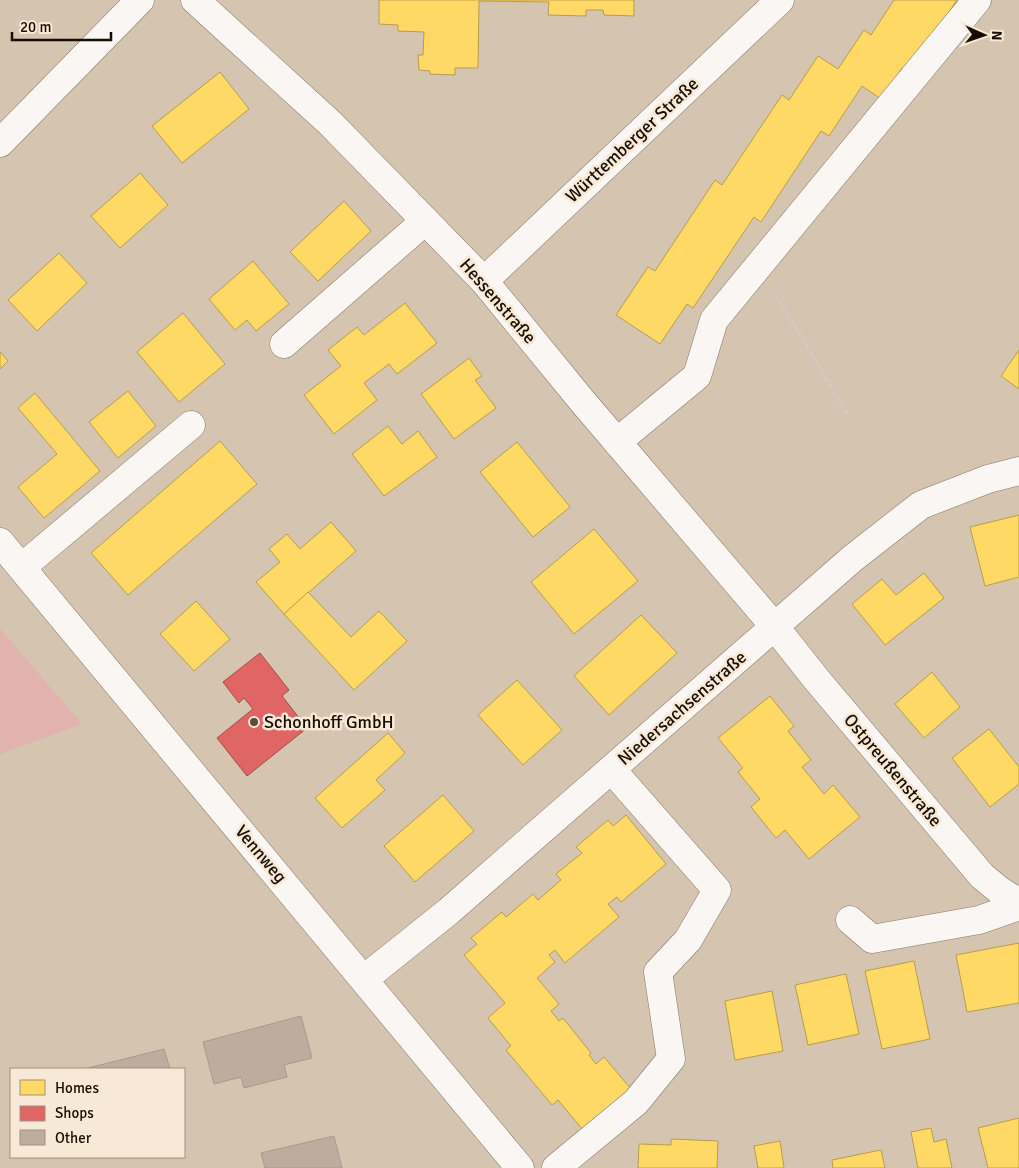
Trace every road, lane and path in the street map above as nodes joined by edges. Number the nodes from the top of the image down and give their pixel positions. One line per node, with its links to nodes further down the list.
1 (140, 0): 5 (street)
2 (195, 0): 6 (street, Hessenstraße)
3 (780, 0): 8 (street, Württemberger Straße)
4 (977, 0): 7 (street)
5 (0, 143)
6 (425, 220): 8 (street, Hessenstraße); 9 (street)
7 (758, 267): 10 (path); 12 (street)
8 (484, 281): 12 (street, Hessenstraße)
9 (284, 344)
10 (848, 415)
11 (191, 425): 15 (street)
12 (617, 442): 16 (street, Hessenstraße)
13 (1019, 471): 16 (street, Niedersachsenstraße)
14 (0, 542): 15 (street, Vennweg)
15 (22, 566): 20 (street, Vennweg)
16 (775, 627): 17 (street, Niedersachsenstraße); 18 (street, Ostpreußenstraße)
17 (612, 770): 20 (street, Niedersachsenstraße); 22 (street)
18 (1019, 904): 19 (street)
19 (850, 920)
20 (364, 979): 21 (street, Vennweg)
21 (520, 1168)
22 (556, 1168)

